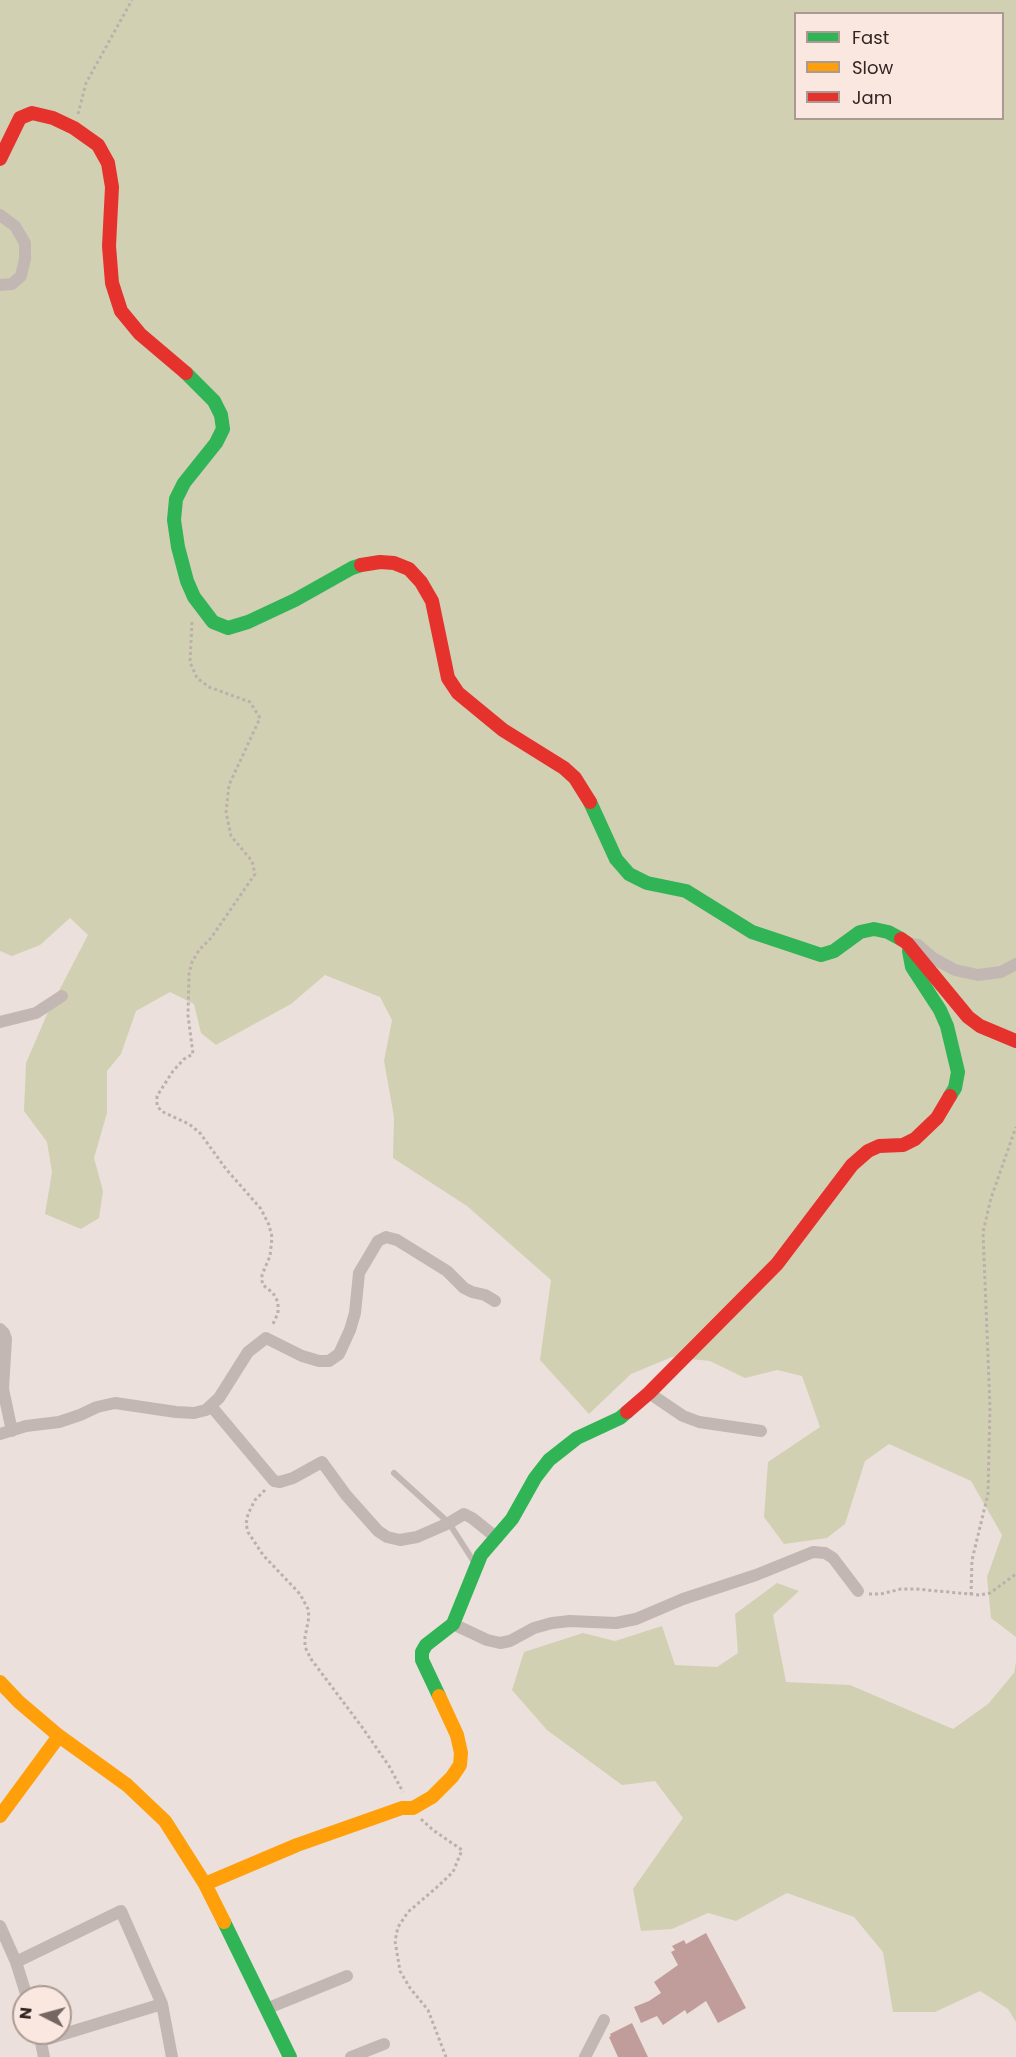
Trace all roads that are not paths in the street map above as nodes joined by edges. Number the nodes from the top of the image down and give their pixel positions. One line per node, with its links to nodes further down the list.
1 (0, 159): 4 (street)
2 (0, 215): 3 (street)
3 (0, 285)
4 (908, 945): 5 (street); 8 (street); 11 (street)
5 (1016, 964)
6 (62, 996): 7 (street)
7 (0, 1022)
8 (1016, 1041)
9 (495, 1301): 12 (street)
10 (0, 1329): 14 (street)
11 (649, 1393): 13 (street); 17 (street)
12 (211, 1406): 14 (street); 16 (street)
13 (761, 1431)
14 (6, 1432)
15 (394, 1473): 16 (lane)
16 (449, 1523): 17 (street); 18 (lane)
17 (497, 1538): 18 (street)
18 (476, 1565): 20 (street)
19 (858, 1591): 20 (street)
20 (453, 1624): 24 (street)
21 (0, 1682): 22 (street)
22 (59, 1736): 23 (street); 24 (street)
23 (0, 1816)
24 (206, 1884): 30 (street)
25 (0, 1926): 26 (street)
26 (16, 1962): 28 (street); 29 (street)
27 (347, 1976): 30 (street)
28 (23, 1985)
29 (162, 2004): 32 (street); 34 (street)
30 (266, 2009): 35 (street)
31 (604, 2020): 37 (street)
32 (72, 2028)
33 (384, 2044): 36 (street)
34 (172, 2057)
35 (290, 2057)
36 (351, 2057)
37 (585, 2057)

